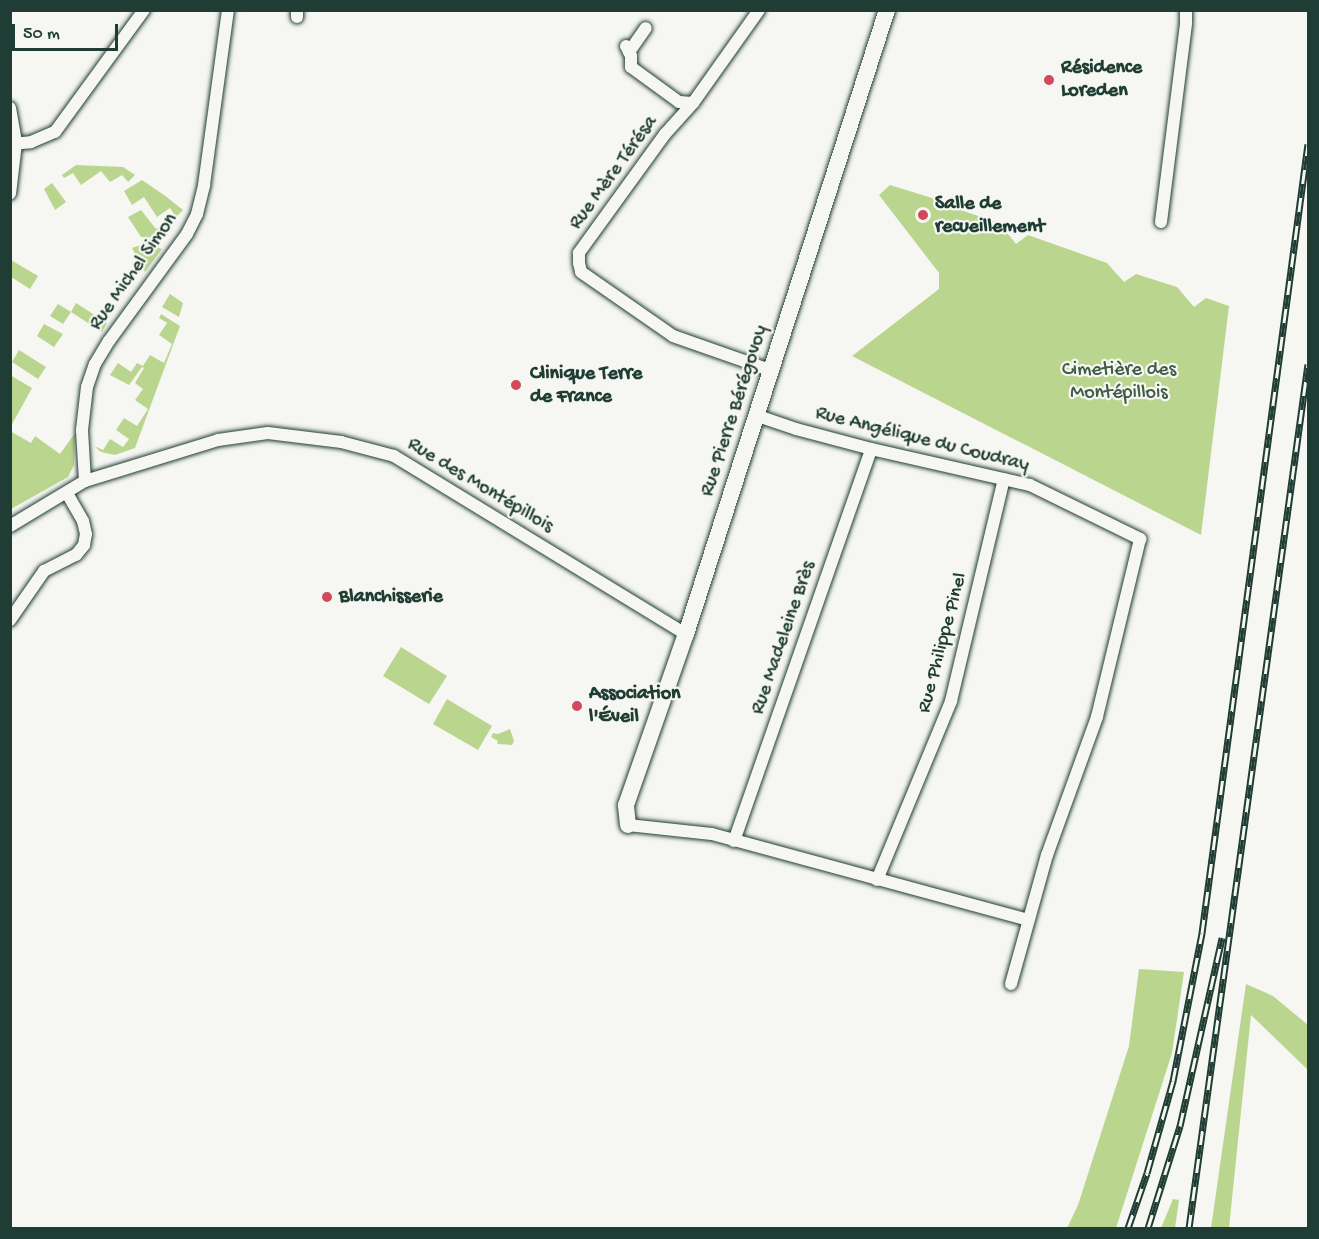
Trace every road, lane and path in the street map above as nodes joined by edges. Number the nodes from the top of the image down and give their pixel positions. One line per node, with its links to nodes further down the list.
1 (144, 10): 9 (street)
2 (228, 10): 16 (street, Rue Michel Simon)
3 (759, 10): 7 (street, Rue Mère Térésa)
4 (887, 10): 12 (street, Rue Pierre Bérégovoy)
5 (1185, 11): 11 (street)
6 (646, 28): 7 (street, Rue Mère Térésa)
7 (693, 103): 12 (street, Rue Mère Térésa)
8 (10, 108): 9 (street)
9 (13, 144): 10 (street)
10 (10, 194)
11 (1161, 222)
12 (770, 370): 13 (street, Rue Pierre Bérégovoy)
13 (755, 415): 14 (street, Rue Angélique du Coudray); 20 (street, Rue Pierre Bérégovoy)
14 (871, 449): 15 (street, Rue Angélique du Coudray); 22 (street, Rue Madeleine Brès)
15 (1004, 478): 23 (street, Rue Philippe Pinel); 24 (street, Rue Angélique du Coudray)
16 (85, 482): 17 (street, Rue des Montépillois); 20 (street, Rue des Montépillois)
17 (67, 493): 18 (street, Rue des Montépillois); 19 (street)
18 (10, 526)
19 (10, 620)
20 (686, 634): 21 (street, Rue Pierre Bérégovoy)
21 (628, 825): 22 (street)
22 (734, 841): 23 (street)
23 (877, 880): 24 (street)
24 (1028, 920): 25 (street, Rue Angélique du Coudray)
25 (1011, 984)

